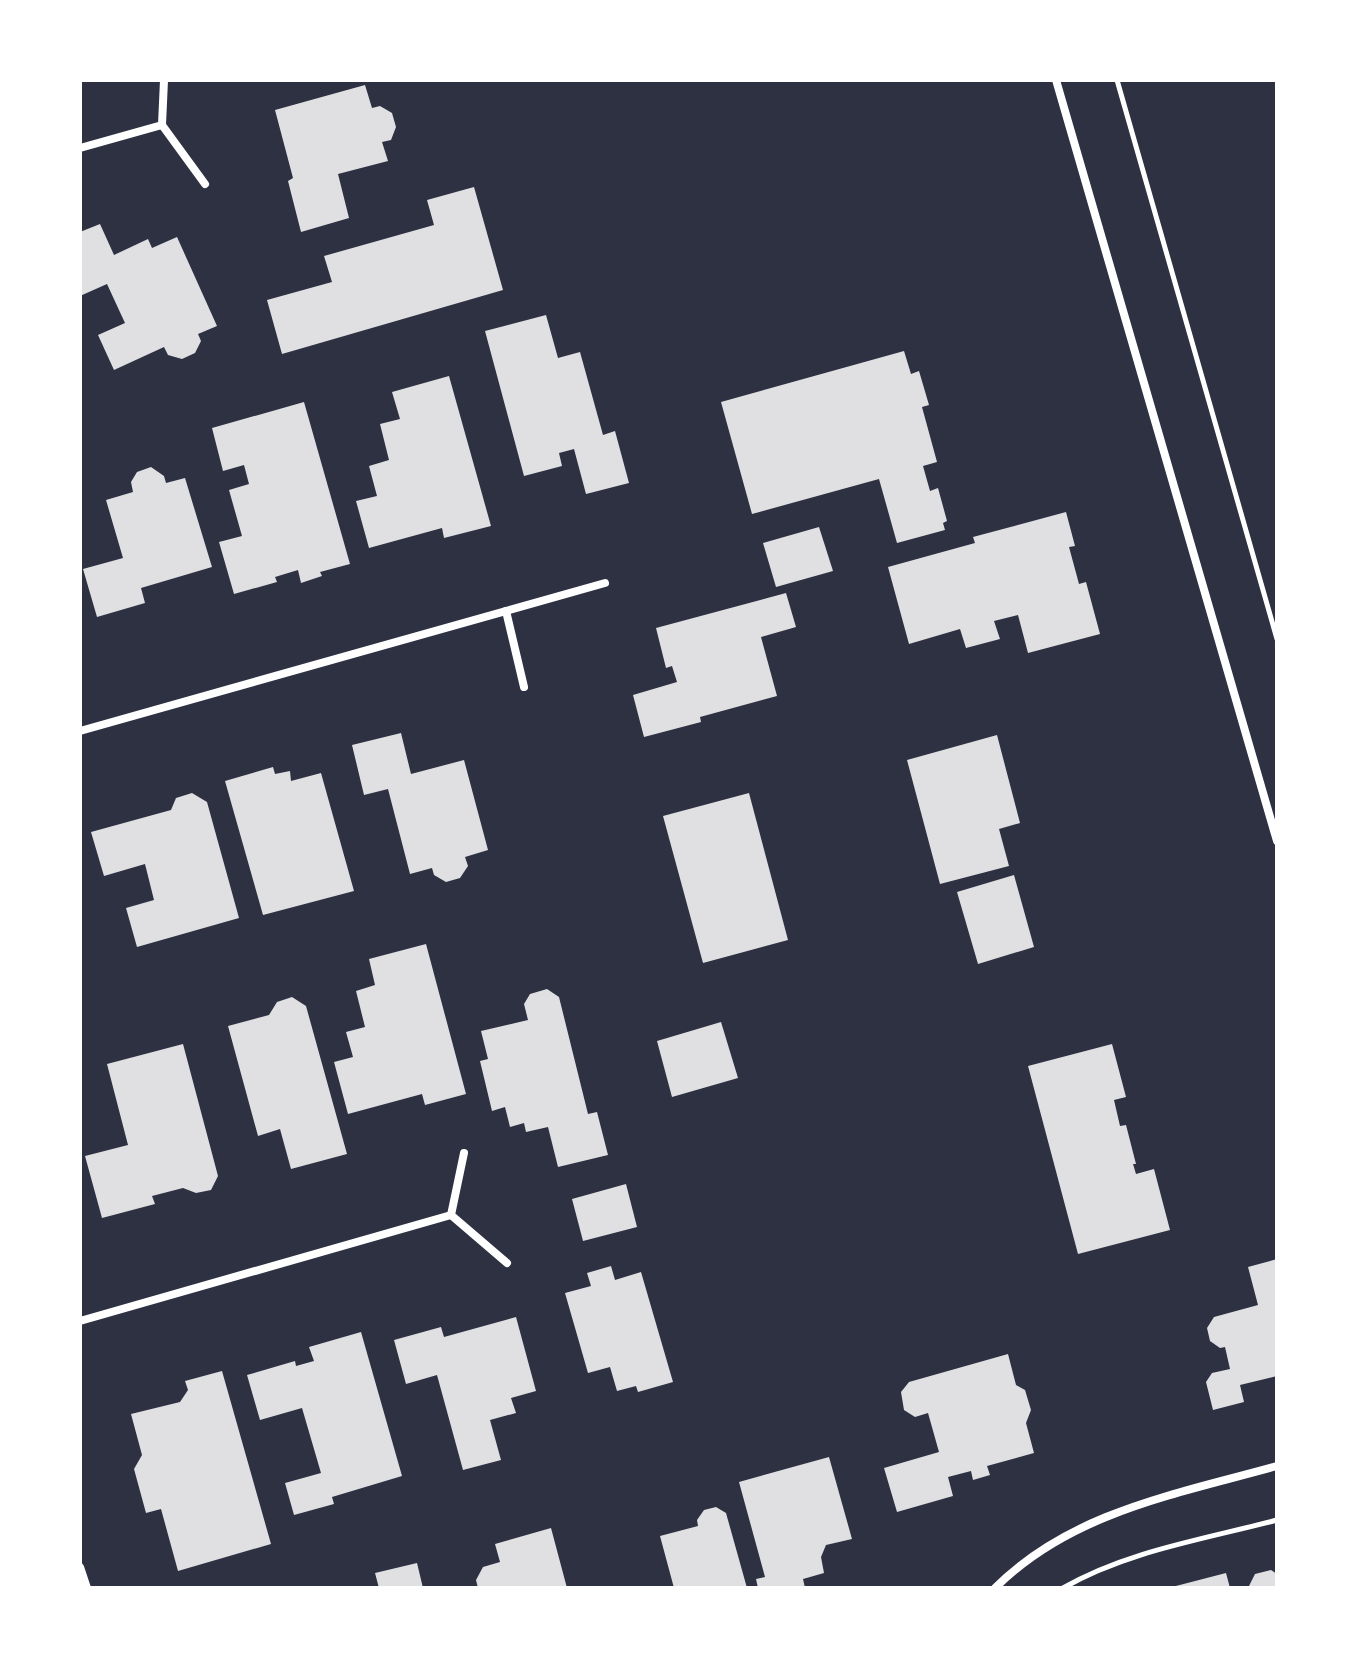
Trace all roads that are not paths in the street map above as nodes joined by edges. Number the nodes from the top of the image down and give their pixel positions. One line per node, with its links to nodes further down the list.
1 (164, 80): 3 (street)
2 (1056, 80): 10 (street)
3 (162, 125): 4 (street); 5 (street)
4 (80, 148)
5 (205, 184)
6 (605, 583): 7 (street)
7 (506, 611): 8 (street); 9 (street)
8 (524, 687)
9 (80, 731)
10 (1277, 841)
11 (464, 1153): 12 (street)
12 (451, 1215): 13 (street); 14 (street)
13 (507, 1263)
14 (80, 1321)
15 (1277, 1466): 18 (street)
16 (80, 1567): 17 (street)
17 (87, 1588)
18 (995, 1588)

